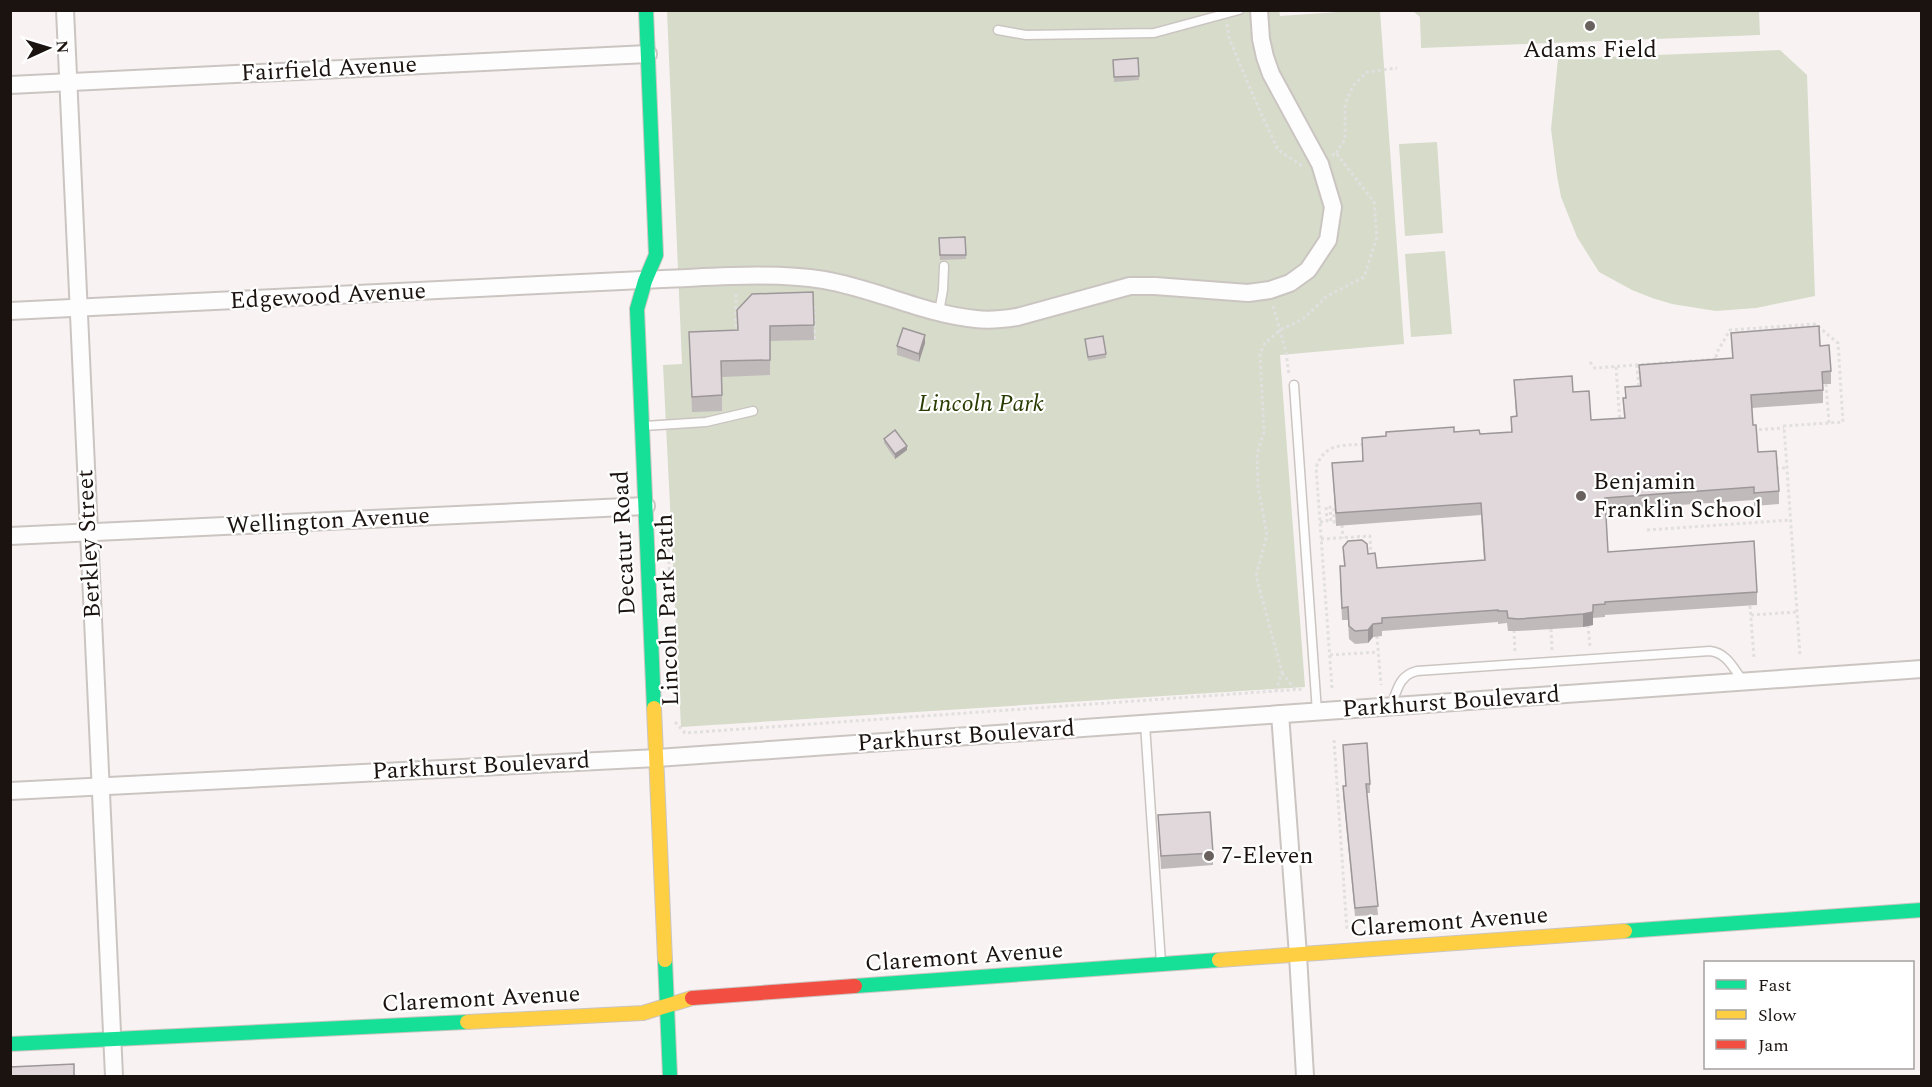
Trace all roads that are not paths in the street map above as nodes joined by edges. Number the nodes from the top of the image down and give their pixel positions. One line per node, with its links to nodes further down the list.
1 (65, 10): 7 (street, Berkley Street)
2 (646, 10): 6 (street, Decatur Road)
3 (1239, 10): 5 (lane)
4 (1259, 10): 13 (street, Edgewood Avenue)
5 (998, 30)
6 (648, 54): 7 (street, Fairfield Avenue); 10 (street, Decatur Road)
7 (68, 82): 8 (street, Fairfield Avenue); 11 (street, Berkley Street)
8 (10, 85)
9 (944, 266): 13 (lane)
10 (645, 281): 11 (street, Edgewood Avenue); 13 (street, Edgewood Avenue); 16 (street, Decatur Road)
11 (78, 308): 12 (street, Edgewood Avenue); 18 (street, Berkley Street)
12 (10, 310)
13 (939, 312)
14 (1294, 385): 23 (lane)
15 (753, 411): 16 (lane)
16 (641, 426): 17 (street, Decatur Road)
17 (646, 506): 18 (street, Wellington Avenue); 26 (street, Decatur Road)
18 (89, 532): 19 (street, Wellington Avenue); 27 (street, Berkley Street)
19 (10, 536)
20 (1922, 669): 21 (street, Parkhurst Boulevard)
21 (1743, 681): 22 (street, Parkhurst Boulevard); 22 (lane)
22 (1391, 706): 23 (street, Parkhurst Boulevard)
23 (1317, 712): 24 (street, Parkhurst Boulevard)
24 (1280, 714): 25 (street, Parkhurst Boulevard); 30 (street)
25 (1145, 724): 26 (street, Parkhurst Boulevard); 31 (lane)
26 (657, 758): 27 (street, Parkhurst Boulevard); 32 (street, Decatur Road)
27 (100, 786): 28 (street, Parkhurst Boulevard); 33 (street, Berkley Street)
28 (10, 790)
29 (1922, 910): 30 (street, Claremont Avenue)
30 (1298, 955): 31 (street, Claremont Avenue); 37 (street)
31 (1161, 965): 32 (street, Claremont Avenue)
32 (667, 1006): 33 (street, Claremont Avenue); 36 (street, Decatur Road)
33 (112, 1040): 34 (street, Claremont Avenue); 35 (street, Berkley Street)
34 (10, 1044)
35 (114, 1077)
36 (670, 1077)
37 (1305, 1077)

